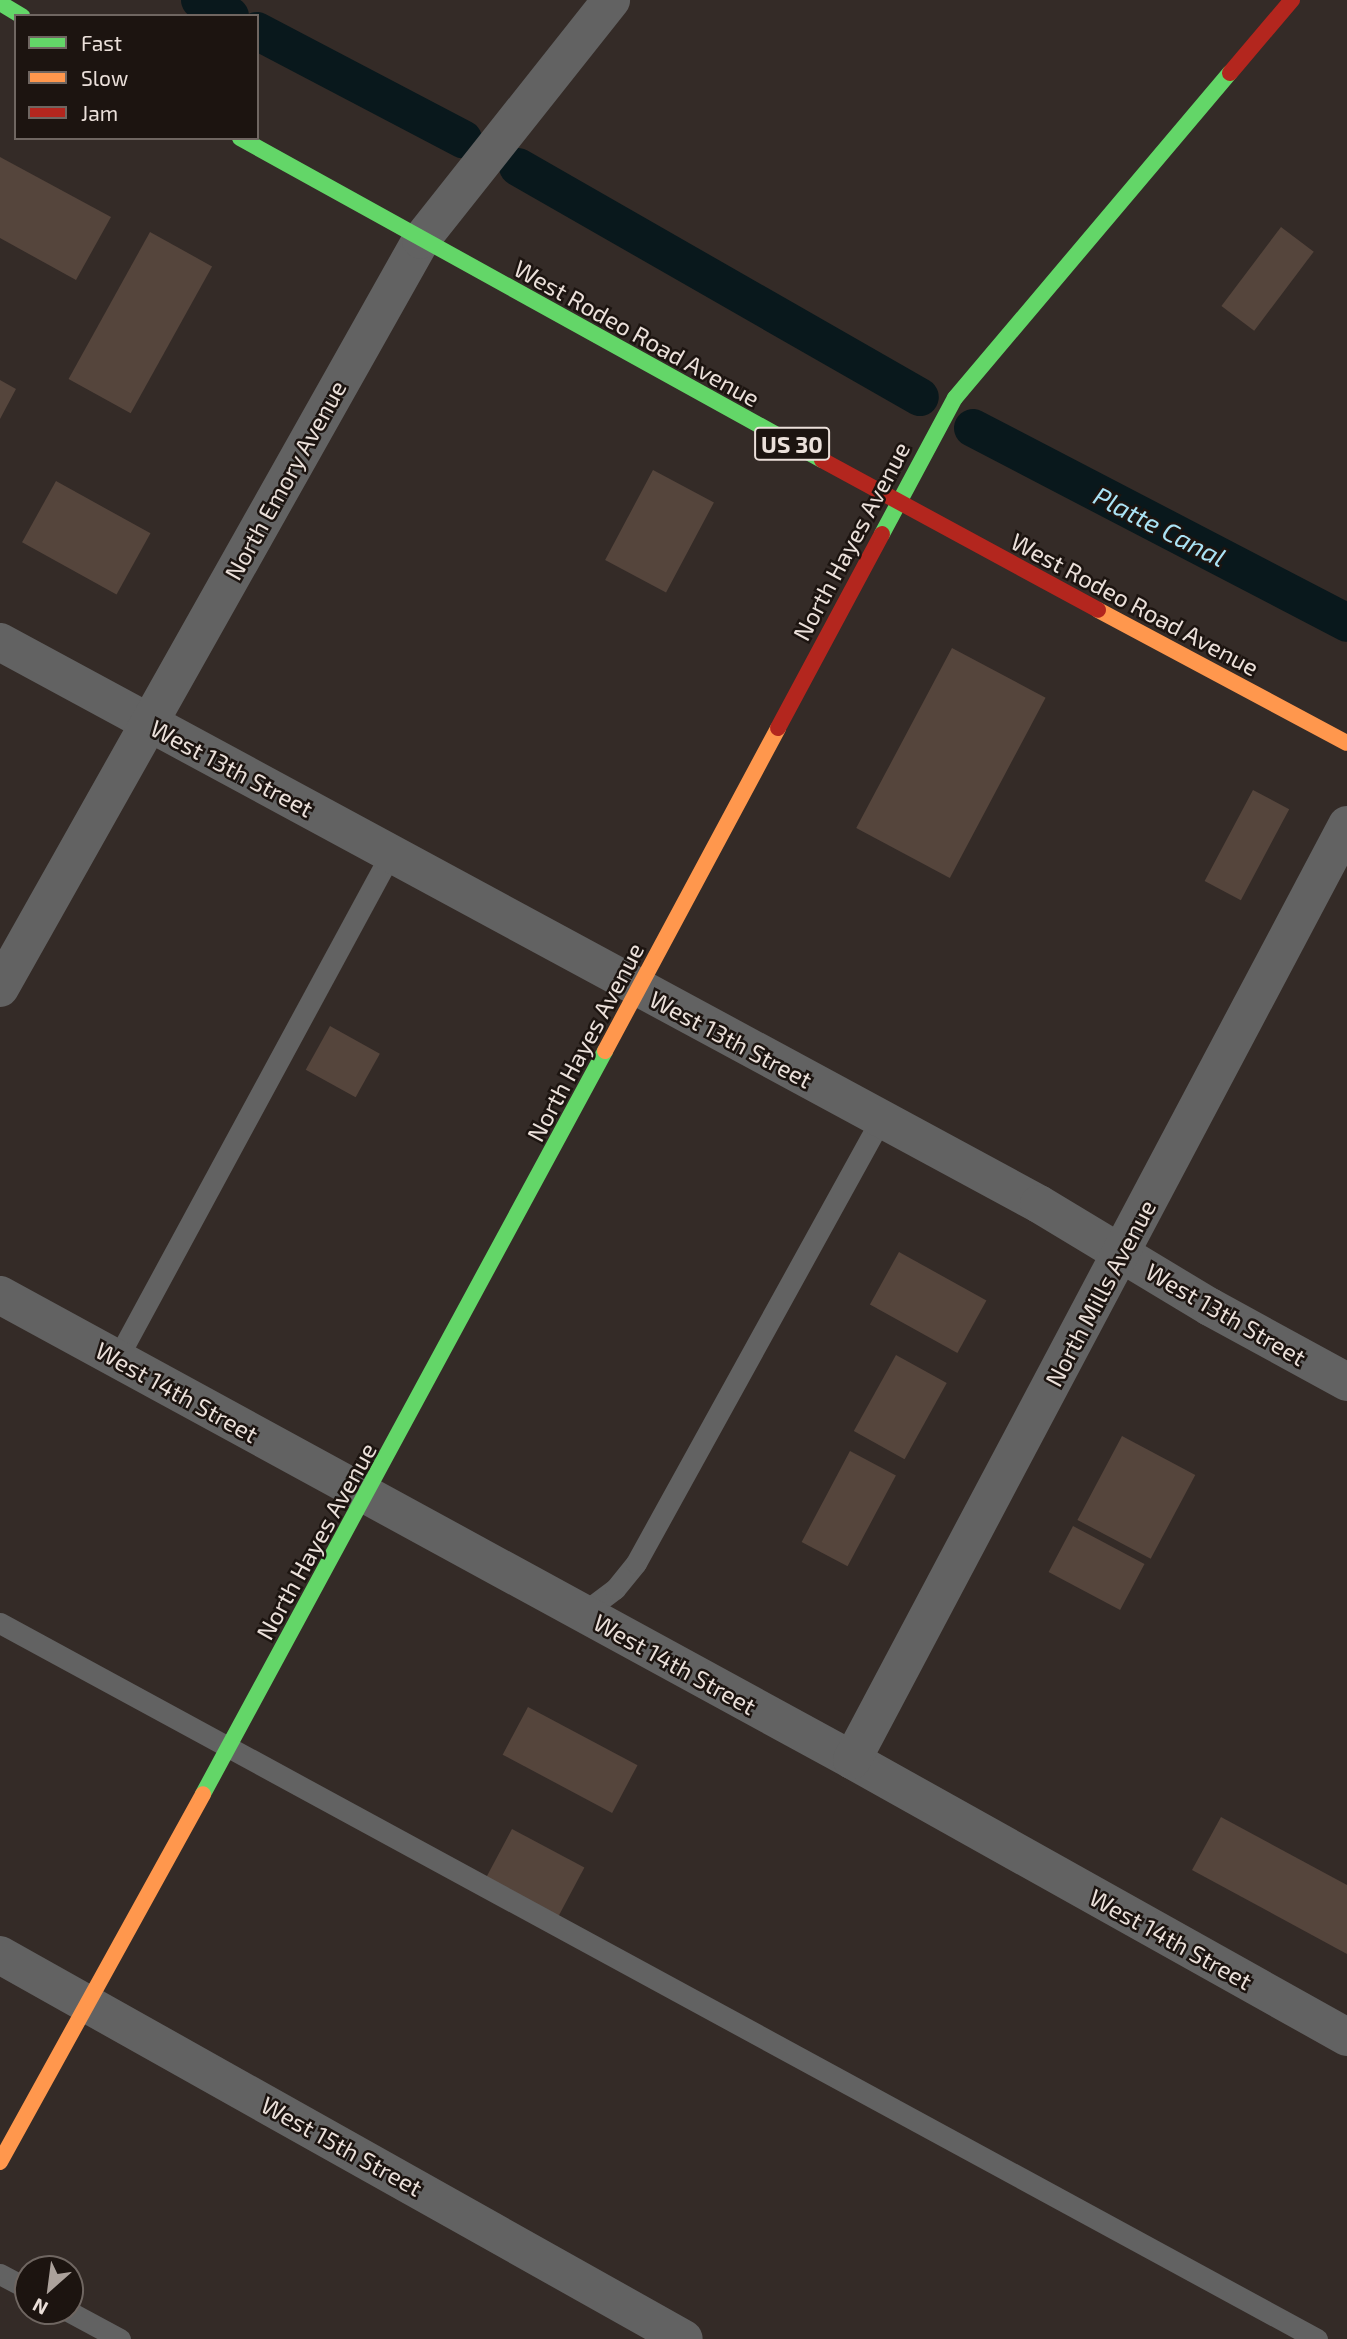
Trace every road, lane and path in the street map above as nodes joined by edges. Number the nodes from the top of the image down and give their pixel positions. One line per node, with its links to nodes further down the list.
1 (611, 0): 6 (street, North Emory Avenue)
2 (1292, 0): 7 (street, North Hayes Avenue)
3 (0, 3): 4 (street)
4 (19, 14)
5 (244, 140): 6 (street, West Rodeo Road Avenue / US 30)
6 (421, 240): 7 (street, West Rodeo Road Avenue / US 30); 9 (street, North Emory Avenue)
7 (897, 502): 10 (street, West Rodeo Road Avenue / US 30); 14 (street, North Hayes Avenue)
8 (0, 642): 9 (street, West 13th Street)
9 (148, 723): 12 (street, West 13th Street); 13 (street, North Emory Avenue)
10 (1347, 743)
11 (1347, 825): 16 (street, North Mills Avenue)
12 (391, 853): 14 (street, West 13th Street); 18 (lane)
13 (0, 988)
14 (639, 990): 15 (street, West 13th Street); 20 (street, North Hayes Avenue)
15 (881, 1119): 16 (street, West 13th Street); 21 (lane)
16 (1121, 1253): 19 (street, West 13th Street); 24 (street, North Mills Avenue)
17 (0, 1295): 18 (street, West 14th Street)
18 (117, 1359): 20 (street, West 14th Street)
19 (1347, 1382)
20 (367, 1496): 21 (street, West 14th Street); 23 (street, North Hayes Avenue)
21 (583, 1613): 24 (street, West 14th Street)
22 (0, 1623): 23 (lane)
23 (228, 1749): 26 (street, North Hayes Avenue); 32 (lane)
24 (852, 1760): 27 (street, West 14th Street)
25 (0, 1955): 26 (street, West 15th Street)
26 (88, 2003): 28 (street, North Hayes Avenue); 31 (street, West 15th Street)
27 (1347, 2037)
28 (0, 2162)
29 (84, 2320): 30 (lane)
30 (120, 2339)
31 (684, 2339)
32 (1317, 2339)

